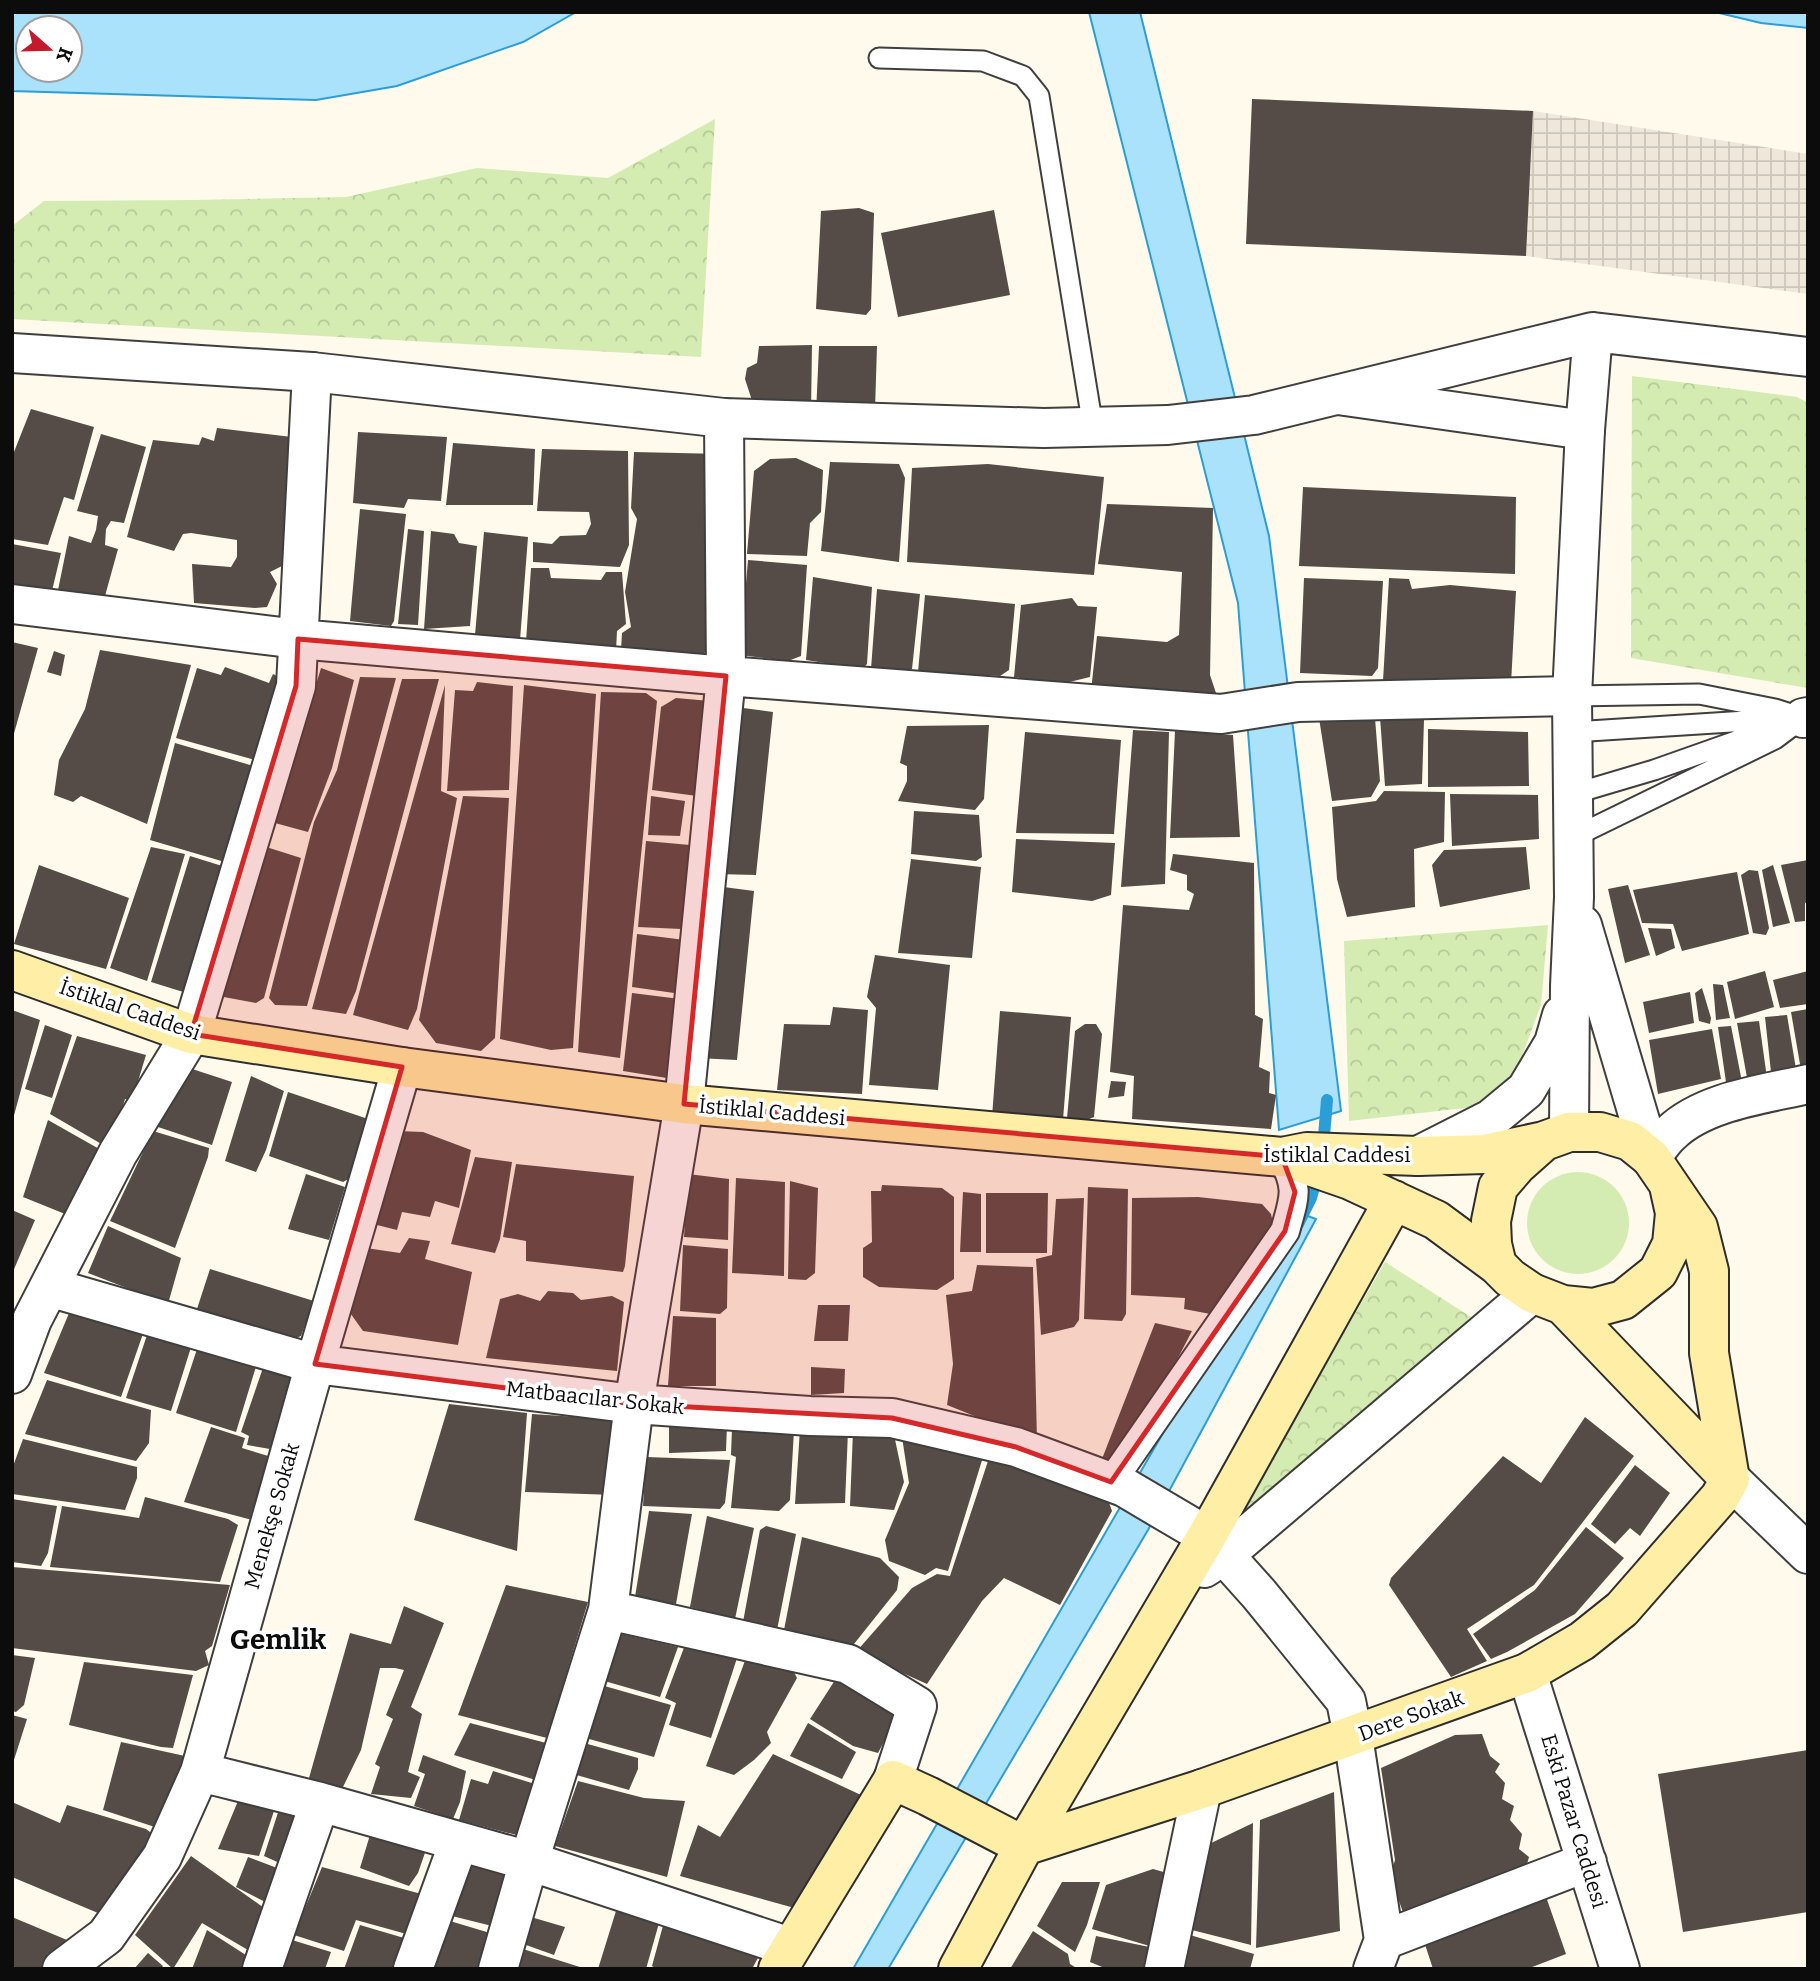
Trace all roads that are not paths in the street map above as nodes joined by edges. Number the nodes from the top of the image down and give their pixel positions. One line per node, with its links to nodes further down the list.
1 (879, 58): 8 (lane)
2 (1593, 332): 4 (street); 6 (street); 9 (street)
3 (12, 353): 5 (street)
4 (1808, 357)
5 (312, 372): 7 (street); 11 (street)
6 (1338, 395): 8 (street); 9 (street)
7 (724, 418): 8 (street); 12 (street)
8 (1093, 427)
9 (1585, 430): 13 (street)
10 (12, 604): 11 (street)
11 (298, 639): 12 (street); 20 (street)
12 (726, 676): 13 (street); 23 (street)
13 (1572, 714): 14 (lane); 14 (lane); 15 (street)
14 (1806, 717): 15 (lane); 16 (lane)
15 (1573, 794): 16 (street)
16 (1574, 837): 17 (street)
17 (1574, 897): 19 (street); 27 (street)
18 (12, 970): 20 (main road, İstiklal Caddesi)
19 (1570, 986): 24 (street); 25 (street)
20 (191, 1034): 21 (main road, İstiklal Caddesi); 31 (street)
21 (402, 1067): 23 (main road, İstiklal Caddesi); 33 (street, Menekşe Sokak)
22 (1808, 1084): 27 (street)
23 (684, 1104): 26 (main road, İstiklal Caddesi); 35 (street)
24 (1557, 1137): 25 (main road, İstiklal Caddesi); 27 (main road); 30 (main road)
25 (1418, 1156): 28 (main road, İstiklal Caddesi)
26 (1299, 1158): 28 (main road, İstiklal Caddesi); 37 (street)
27 (1651, 1158): 32 (main road); 36 (main road)
28 (1354, 1167): 29 (main road)
29 (1394, 1200): 30 (main road); 38 (main road)
30 (1497, 1265): 32 (main road)
31 (49, 1287): 33 (street, Matbaacılar Sokak); 34 (street)
32 (1547, 1299): 36 (main road); 38 (street)
33 (315, 1364): 35 (street, Matbaacılar Sokak); 43 (street, Menekşe Sokak)
34 (12, 1374)
35 (634, 1404): 37 (street, Matbaacılar Sokak); 40 (street)
36 (1730, 1479): 39 (street); 41 (main road, Dere Sokak)
37 (1139, 1497): 38 (street, Matbaacılar Sokak)
38 (1216, 1546): 42 (street, Matbaacılar Sokak); 48 (main road)
39 (1808, 1554)
40 (608, 1610): 44 (street); 49 (street)
41 (1527, 1674): 42 (main road, Dere Sokak); 50 (street, Eski Pazar Caddesi)
42 (1353, 1736): 45 (main road, Dere Sokak); 51 (street, Matbaacılar Sokak)
43 (200, 1772): 46 (street); 53 (street, Menekşe Sokak)
44 (893, 1780): 48 (main road); 52 (main road)
45 (1202, 1789): 48 (main road, Dere Sokak); 58 (street)
46 (320, 1802): 47 (street); 54 (street)
47 (459, 1842): 49 (street); 55 (street)
48 (1024, 1846): 57 (main road)
49 (529, 1861): 52 (street); 56 (street)
50 (1587, 1862): 51 (street); 59 (street, Eski Pazar Caddesi)
51 (1378, 1954)
52 (784, 1958)
53 (62, 1969)
54 (262, 1969)
55 (413, 1969)
56 (498, 1969)
57 (958, 1969)
58 (1164, 1969)
59 (1620, 1969)

